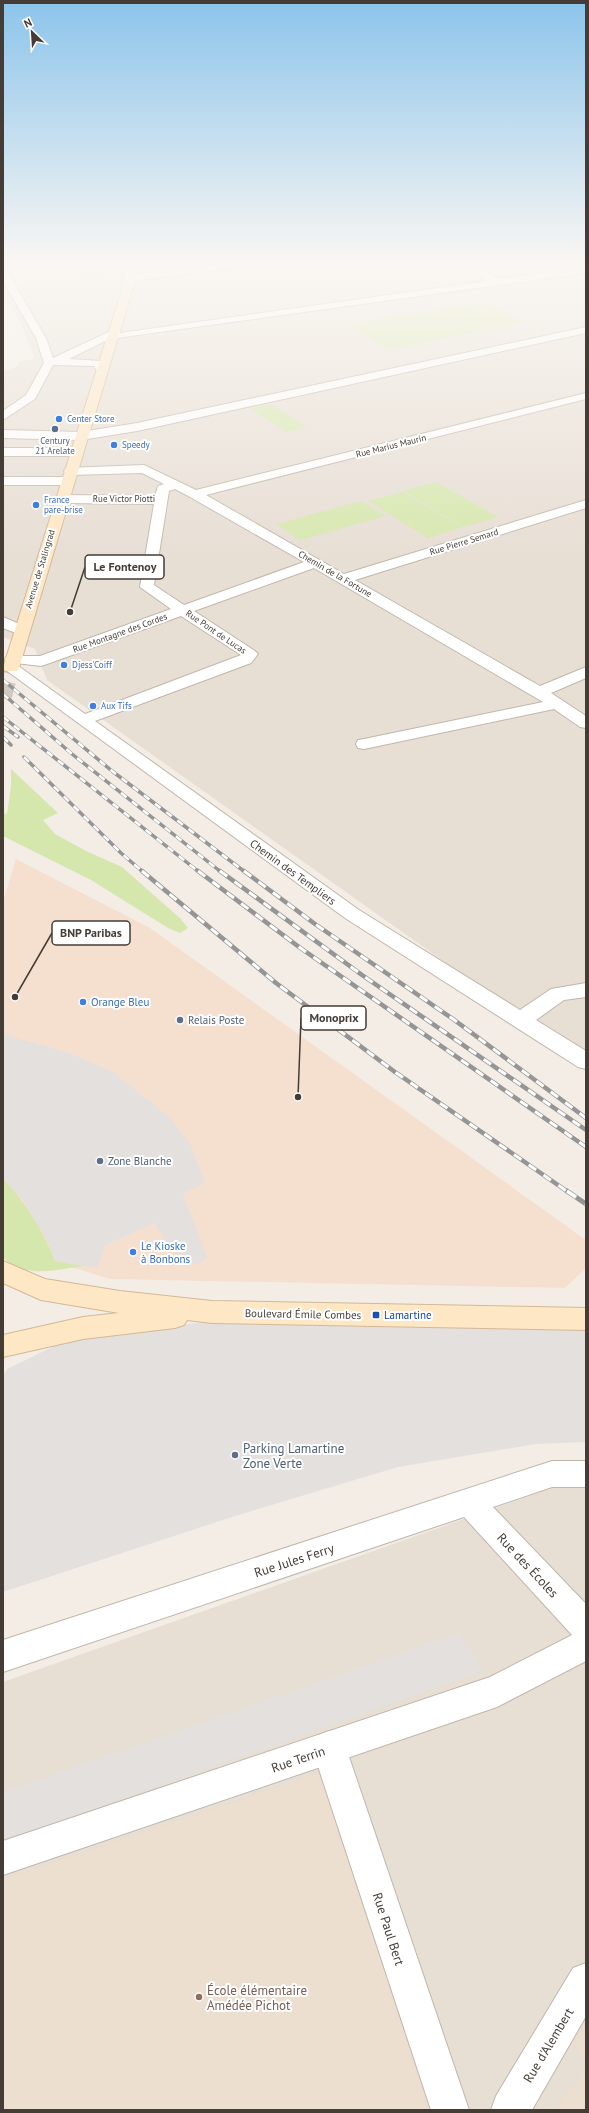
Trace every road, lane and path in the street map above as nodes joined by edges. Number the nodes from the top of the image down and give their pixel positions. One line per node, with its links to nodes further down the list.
1 (49, 363): 2 (street); 8 (street)
2 (65, 363)
3 (94, 363): 6 (street)
4 (105, 363): 6 (main road, Avenue de Stalingrad)
5 (435, 363): 10 (street)
6 (102, 371): 10 (main road, Avenue de Stalingrad)
7 (586, 396): 16 (street, Rue Marius Maurin)
8 (3, 416)
9 (3, 434): 10 (street)
10 (81, 436): 12 (main road, Avenue de Stalingrad)
11 (3, 452): 12 (street)
12 (76, 452): 13 (main road, Avenue de Stalingrad)
13 (69, 476): 14 (street, Chemin de la Fortune); 15 (street, Chemin de la Fortune); 17 (main road, Avenue de Stalingrad)
14 (3, 481)
15 (176, 484): 16 (street, Chemin de la Fortune); 18 (street, Rue Pont de Lucas)
16 (195, 494): 20 (street, Chemin de la Fortune)
17 (62, 499): 18 (street, Rue Victor Piotti); 24 (main road, Avenue de Stalingrad)
18 (161, 500): 22 (street, Rue Pont de Lucas)
19 (586, 504): 21 (street, Rue Pierre Semard)
20 (315, 563): 21 (street, Chemin de la Fortune); 22 (street, Rue Montagne des Cordes)
21 (343, 579): 27 (street, Chemin de la Fortune)
22 (183, 610): 25 (street, Rue Montagne des Cordes); 29 (street, Rue Pont de Lucas)
23 (3, 622): 24 (street)
24 (22, 630): 25 (main road, Avenue de Stalingrad)
25 (12, 663): 29 (street, Chemin des Templiers)
26 (586, 672): 27 (street)
27 (539, 692): 28 (street, Chemin de la Fortune)
28 (557, 704): 30 (street, Chemin de la Fortune); 31 (street)
29 (83, 720): 33 (street, Chemin des Templiers)
30 (586, 723)
31 (364, 744)
32 (586, 990): 33 (street)
33 (521, 1020): 34 (street, Chemin des Templiers)
34 (586, 1060)
35 (3, 1271): 36 (main road, Boulevard Émile Combes)
36 (212, 1312): 37 (main road, Boulevard Émile Combes); 38 (main road, Boulevard Émile Combes)
37 (586, 1318)
38 (3, 1346)
39 (586, 1474): 40 (street, Rue Jules Ferry)
40 (470, 1503): 41 (street, Rue des Écoles); 43 (street, Rue Jules Ferry)
41 (586, 1627)
42 (586, 1644): 44 (street, Rue Terrin)
43 (3, 1656)
44 (329, 1748): 45 (street, Rue Terrin); 47 (street, Rue Paul Bert)
45 (3, 1858)
46 (586, 1981): 48 (street, Rue d'Alembert)
47 (450, 2110)
48 (510, 2110)

